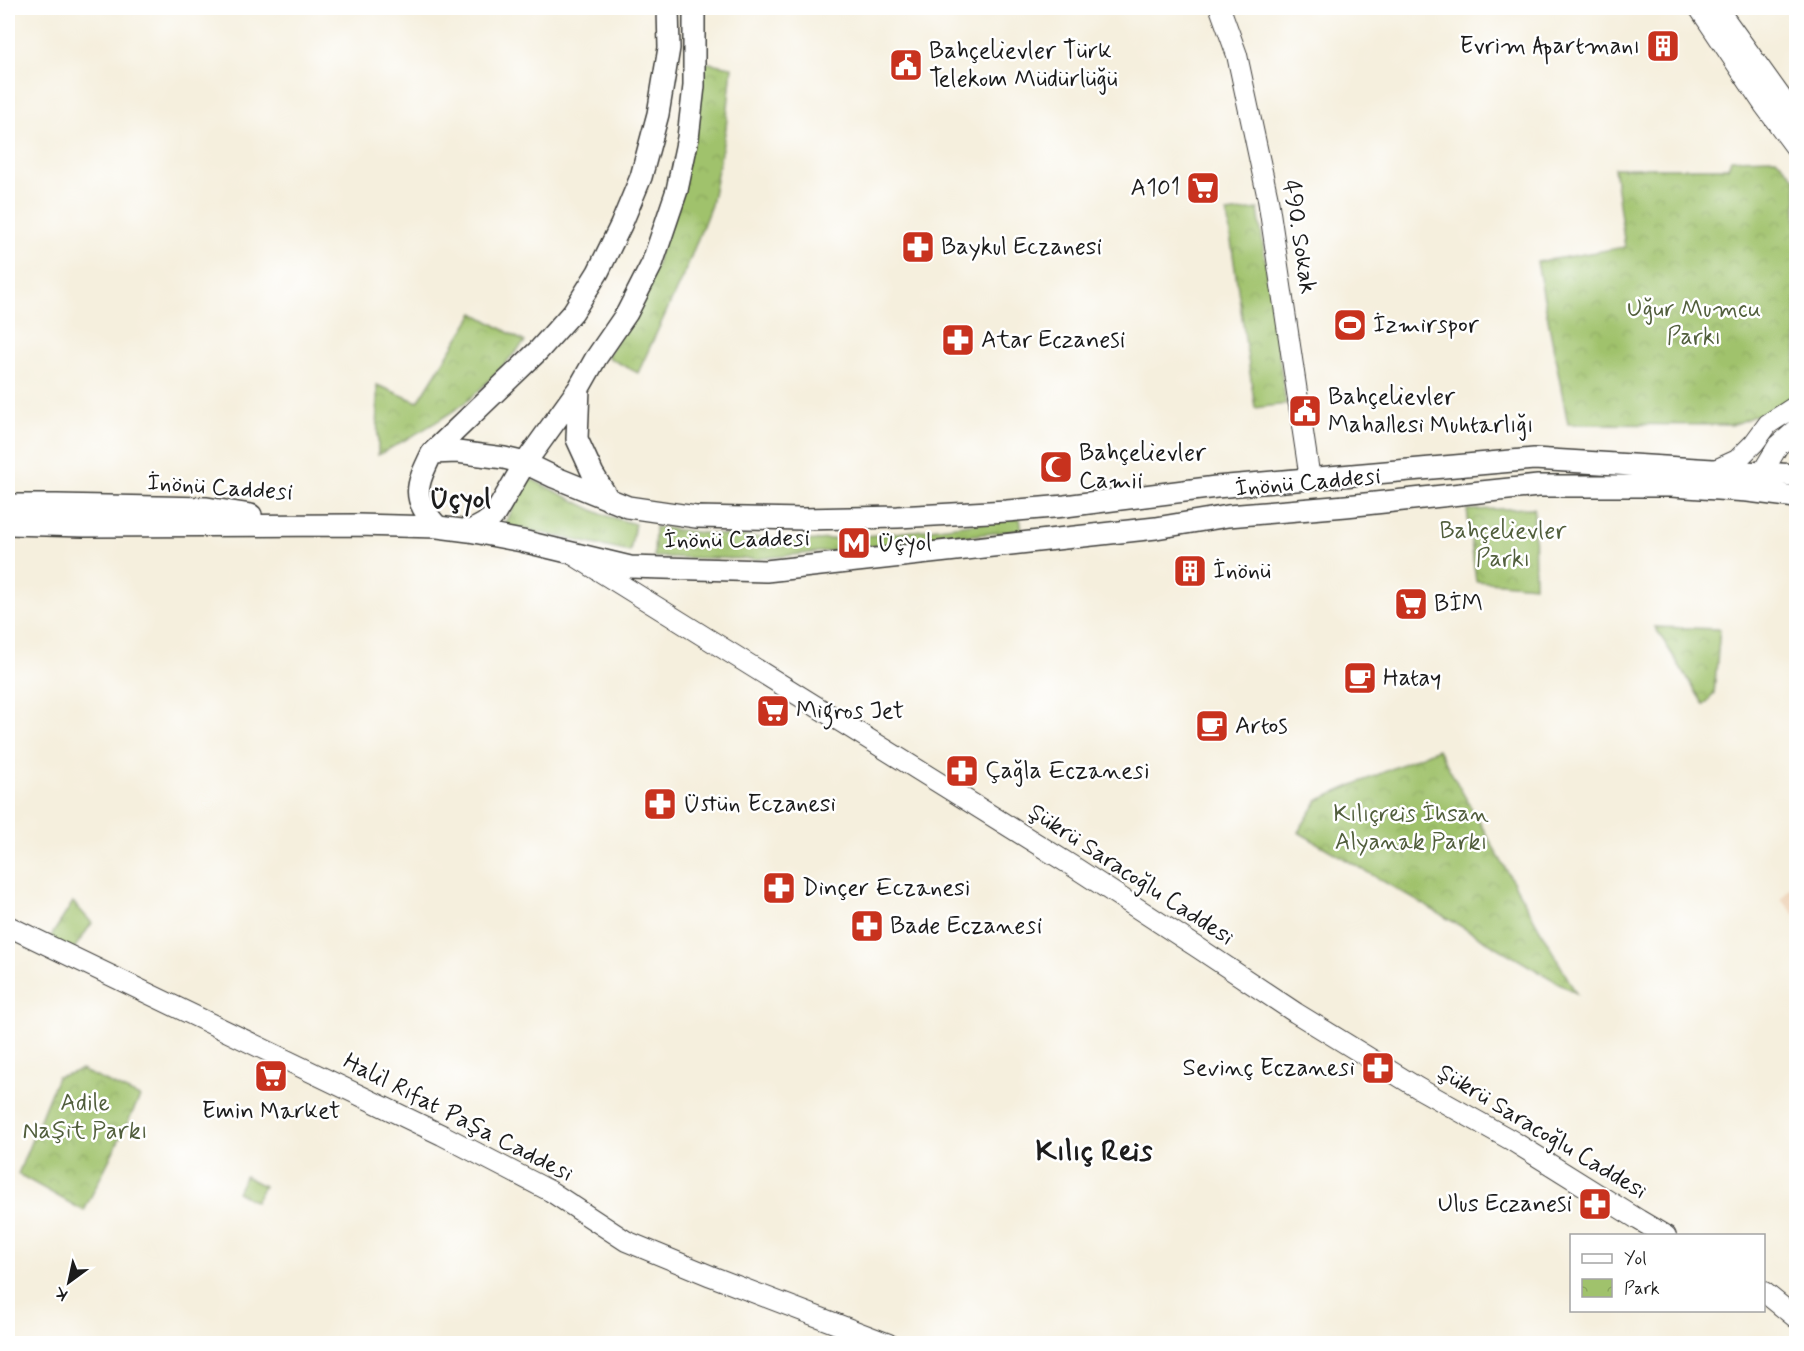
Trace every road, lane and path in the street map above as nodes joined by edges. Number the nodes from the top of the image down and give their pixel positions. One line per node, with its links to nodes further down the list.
1 (668, 8): 12 (main road)
2 (694, 8): 8 (main road)
3 (1220, 8): 16 (street, 490. Sokak)
4 (1698, 8): 7 (street)
5 (1718, 8): 6 (street)
6 (1797, 118)
7 (1797, 148)
8 (579, 388): 13 (main road); 19 (main road)
9 (1797, 406): 11 (street)
10 (1797, 430): 17 (street)
11 (1754, 443): 14 (street); 17 (street)
12 (432, 453): 13 (main road, İnönü Caddesi); 21 (main road)
13 (525, 463): 19 (main road, İnönü Caddesi); 23 (main road)
14 (1715, 470): 16 (main road, İnönü Caddesi); 17 (main road, İnönü Caddesi)
15 (1797, 476): 17 (main road, İnönü Caddesi)
16 (1310, 478): 19 (main road, İnönü Caddesi)
17 (1752, 479): 18 (main road, İnönü Caddesi); 24 (main road, İnönü Caddesi)
18 (1797, 497)
19 (609, 500)
20 (8, 506): 21 (main road, İnönü Caddesi)
21 (432, 521): 22 (main road); 23 (main road, İnönü Caddesi)
22 (8, 524)
23 (470, 531): 24 (main road, İnönü Caddesi)
24 (570, 553): 26 (street, Şükrü Saracoğlu Caddesi)
25 (8, 926): 29 (street, Halil Rıfat Paşa Caddesi)
26 (1663, 1234)
27 (1765, 1293): 28 (street)
28 (1797, 1318)
29 (889, 1344)

